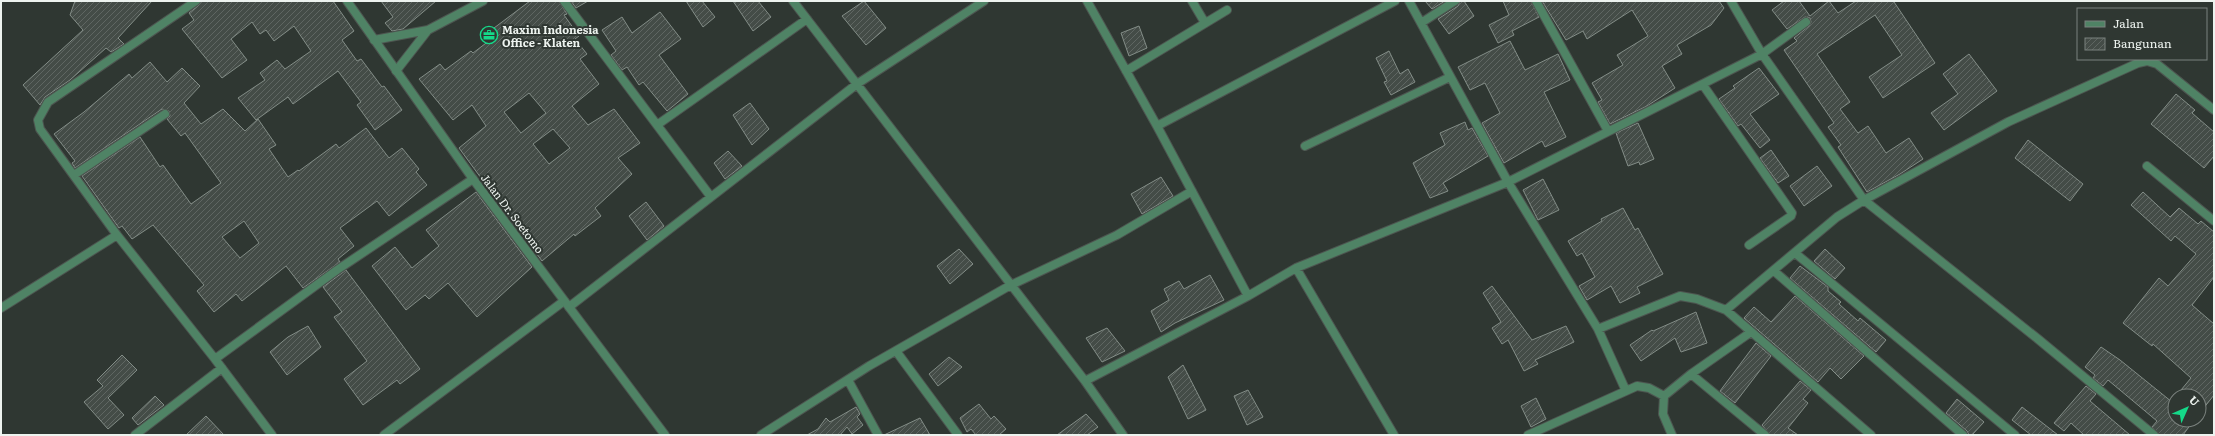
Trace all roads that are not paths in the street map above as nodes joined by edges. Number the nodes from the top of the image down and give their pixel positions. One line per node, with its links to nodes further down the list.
1 (196, 1): 34 (street)
2 (347, 1): 20 (street, Jalan Dr. Soetomo)
3 (484, 1): 19 (street)
4 (564, 1): 29 (street)
5 (793, 1): 15 (street)
6 (984, 1): 25 (street)
7 (1192, 1): 17 (street)
8 (1395, 1): 30 (street)
9 (1409, 1): 18 (street)
10 (1455, 1): 18 (street)
11 (1536, 1): 31 (street)
12 (1731, 1): 21 (street)
13 (1089, 2): 23 (street)
14 (1227, 10): 17 (street)
15 (807, 19): 25 (street); 29 (street)
16 (1806, 22): 21 (street)
17 (1205, 23): 23 (street)
18 (1421, 23): 24 (street)
19 (428, 30): 20 (street); 22 (street)
20 (374, 40): 22 (street, Jalan Dr. Soetomo)
21 (1762, 54): 26 (street); 39 (street)
22 (396, 71): 35 (street, Jalan Dr. Soetomo)
23 (1126, 71): 30 (street)
24 (1450, 77): 32 (street); 36 (street)
25 (857, 84): 38 (street); 46 (street)
26 (1703, 85): 31 (street); 42 (street)
27 (2214, 110): 39 (street)
28 (165, 114): 34 (street)
29 (657, 126): 38 (street)
30 (1157, 126): 37 (street)
31 (1608, 131): 36 (street)
32 (1305, 146)
33 (2147, 166): 40 (street)
34 (74, 175): 41 (street)
35 (473, 179): 48 (street, Jalan Dr. Soetomo); 54 (street)
36 (1508, 182): 44 (street); 51 (street)
37 (1192, 191): 46 (street); 47 (street)
38 (711, 197): 48 (street)
39 (1864, 200): 43 (street); 76 (street)
40 (2214, 221)
41 (116, 235): 49 (street); 54 (street)
42 (1749, 245)
43 (1795, 252): 45 (street); 75 (street)
44 (1296, 268): 47 (street); 69 (street)
45 (1774, 271): 50 (street); 74 (street)
46 (1009, 286): 53 (street); 58 (street)
47 (1248, 296): 58 (street)
48 (567, 304): 63 (street); 64 (street, Jalan Dr. Soetomo)
49 (1, 308)
50 (1726, 310): 51 (street); 52 (street)
51 (1598, 329): 59 (street)
52 (1751, 332): 56 (street); 73 (street)
53 (896, 351): 57 (street); 67 (street)
54 (215, 359): 55 (street)
55 (222, 368): 61 (street); 62 (street)
56 (1691, 374): 60 (street); 72 (street)
57 (848, 380): 65 (street); 66 (street)
58 (1085, 381): 68 (street)
59 (1626, 391): 60 (street); 70 (street)
60 (1664, 396): 71 (street)
61 (135, 435)
62 (272, 435)
63 (384, 435)
64 (665, 435)
65 (761, 435)
66 (878, 435)
67 (958, 435)
68 (1123, 435)
69 (1394, 435)
70 (1528, 435)
71 (1672, 435)
72 (1765, 435)
73 (1871, 435)
74 (1963, 435)
75 (2015, 435)
76 (2154, 435)

